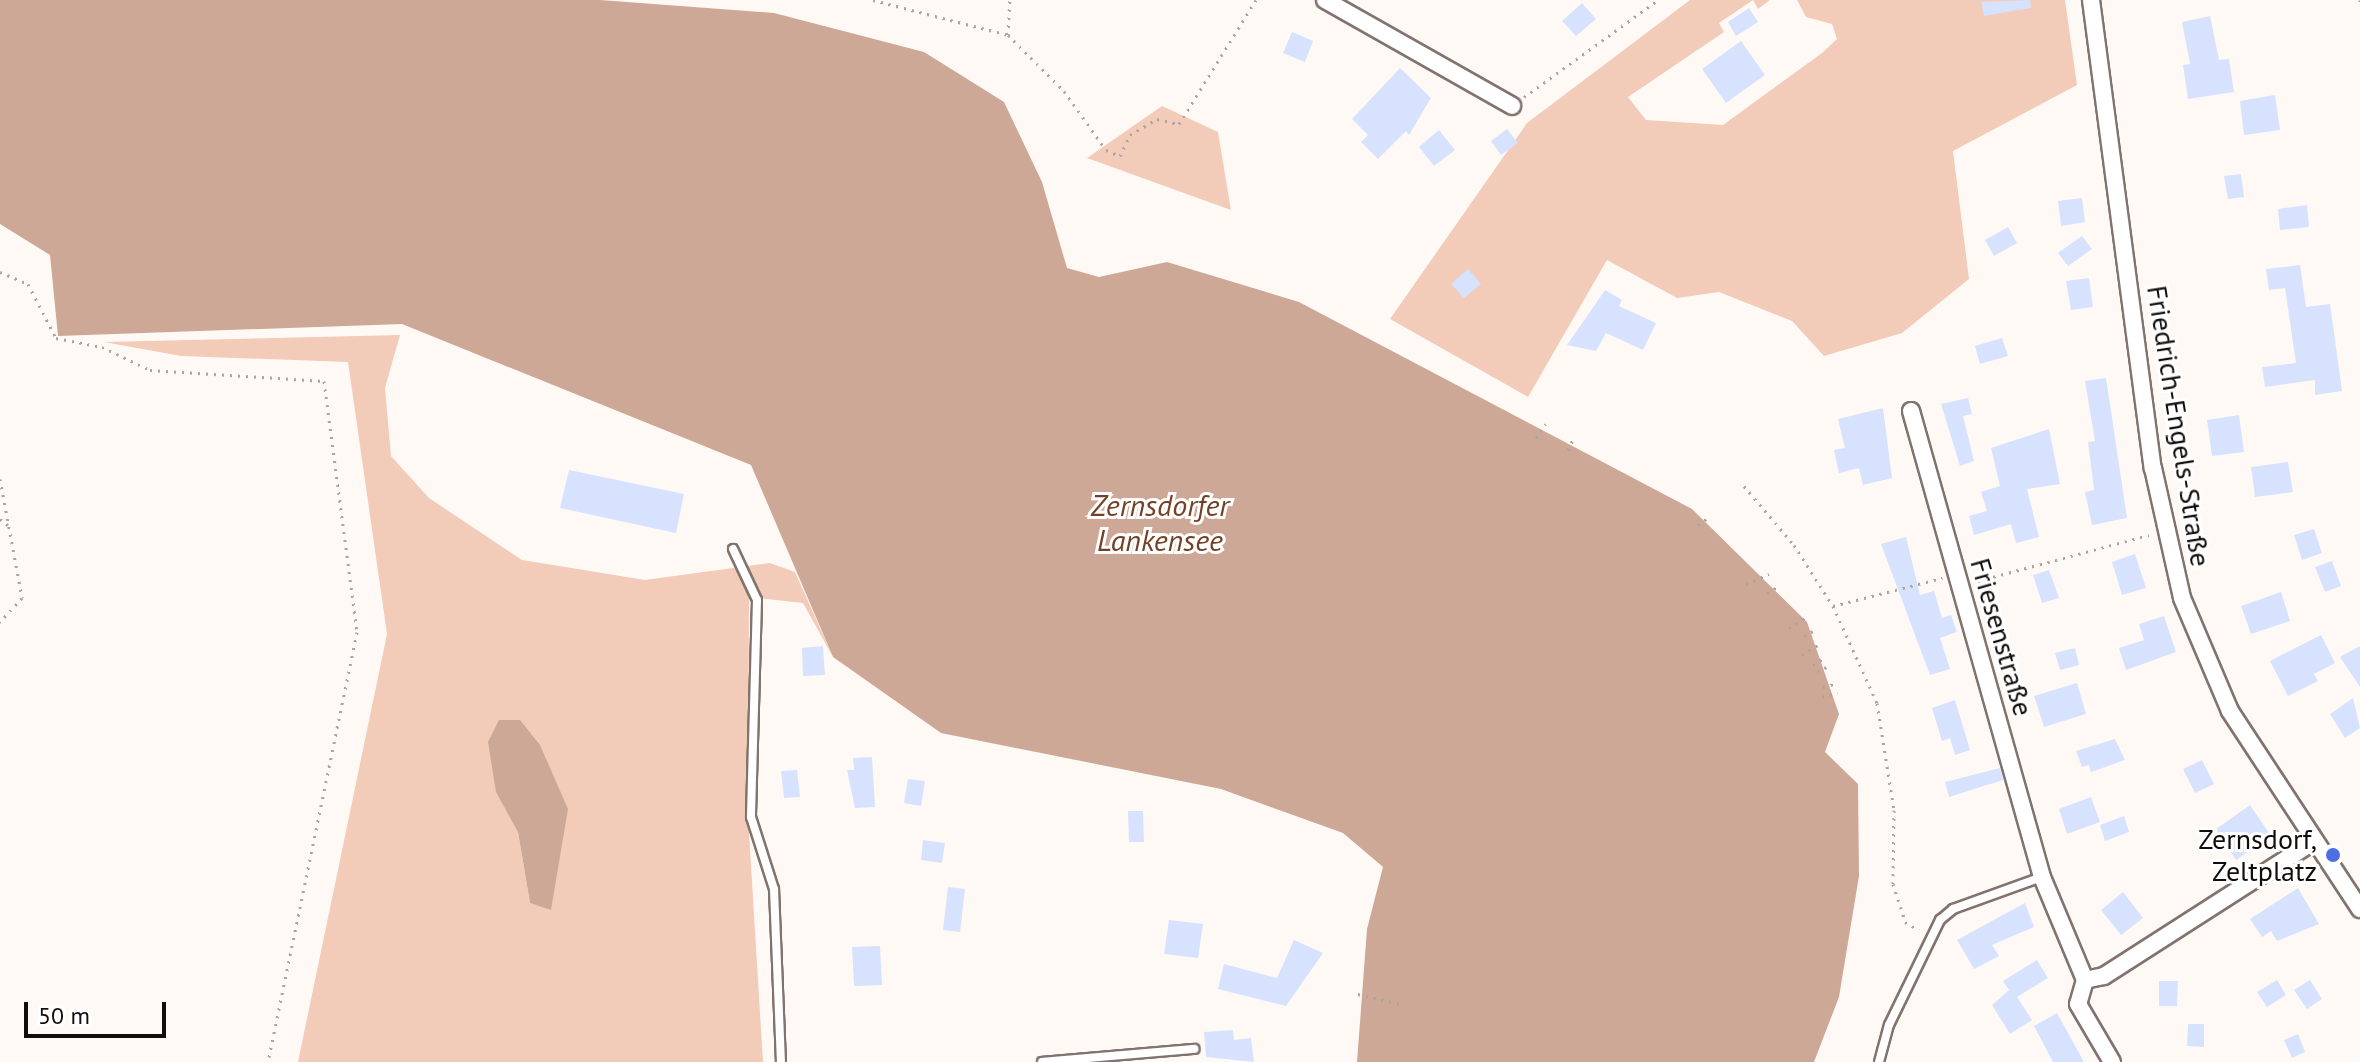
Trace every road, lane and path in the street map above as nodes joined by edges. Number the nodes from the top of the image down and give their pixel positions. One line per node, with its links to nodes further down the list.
1 (873, 0): 7 (path)
2 (1010, 0): 7 (path)
3 (1256, 0): 7 (path)
4 (1325, 0): 8 (street)
5 (1658, 0): 8 (path)
6 (2091, 0): 21 (street, Friedrich-Engels-Straße)
7 (1008, 35)
8 (1512, 106)
9 (0, 272): 52 (path)
10 (1911, 411): 24 (street, Friesenstraße)
11 (1545, 424): 13 (path)
12 (1574, 437): 14 (path)
13 (1536, 438)
14 (1568, 450)
15 (0, 479): 20 (path)
16 (1744, 486): 28 (path)
17 (1709, 517): 19 (path)
18 (0, 519): 20 (path)
19 (1698, 525)
20 (9, 526): 30 (path)
21 (2164, 531): 24 (path); 44 (street, Friedrich-Engels-Straße)
22 (733, 549): 53 (lane)
23 (1769, 574): 25 (path)
24 (1960, 580): 28 (path); 45 (street, Friesenstraße)
25 (1746, 584)
26 (1779, 586): 27 (path)
27 (1767, 593)
28 (1833, 606): 47 (path)
29 (1805, 618): 31 (path)
30 (0, 622)
31 (1789, 628)
32 (1813, 631): 33 (path)
33 (1804, 636)
34 (1821, 643): 35 (path)
35 (1802, 655)
36 (1823, 659): 37 (path)
37 (1813, 665)
38 (1827, 667): 39 (path)
39 (1817, 671)
40 (1834, 684): 41 (path)
41 (1823, 687)
42 (1837, 693): 43 (path)
43 (1822, 697)
44 (2313, 842): 46 (street, Friedrich-Engels-Straße); 48 (street)
45 (2042, 877): 47 (lane); 48 (street, Friesenstraße)
46 (2360, 909)
47 (1933, 938): 55 (lane)
48 (2085, 980): 56 (street, Friesenstraße)
49 (1358, 994): 50 (path)
50 (1401, 1004)
51 (1194, 1049): 54 (lane)
52 (268, 1062)
53 (781, 1062)
54 (1042, 1062)
55 (1879, 1062)
56 (2112, 1062)

